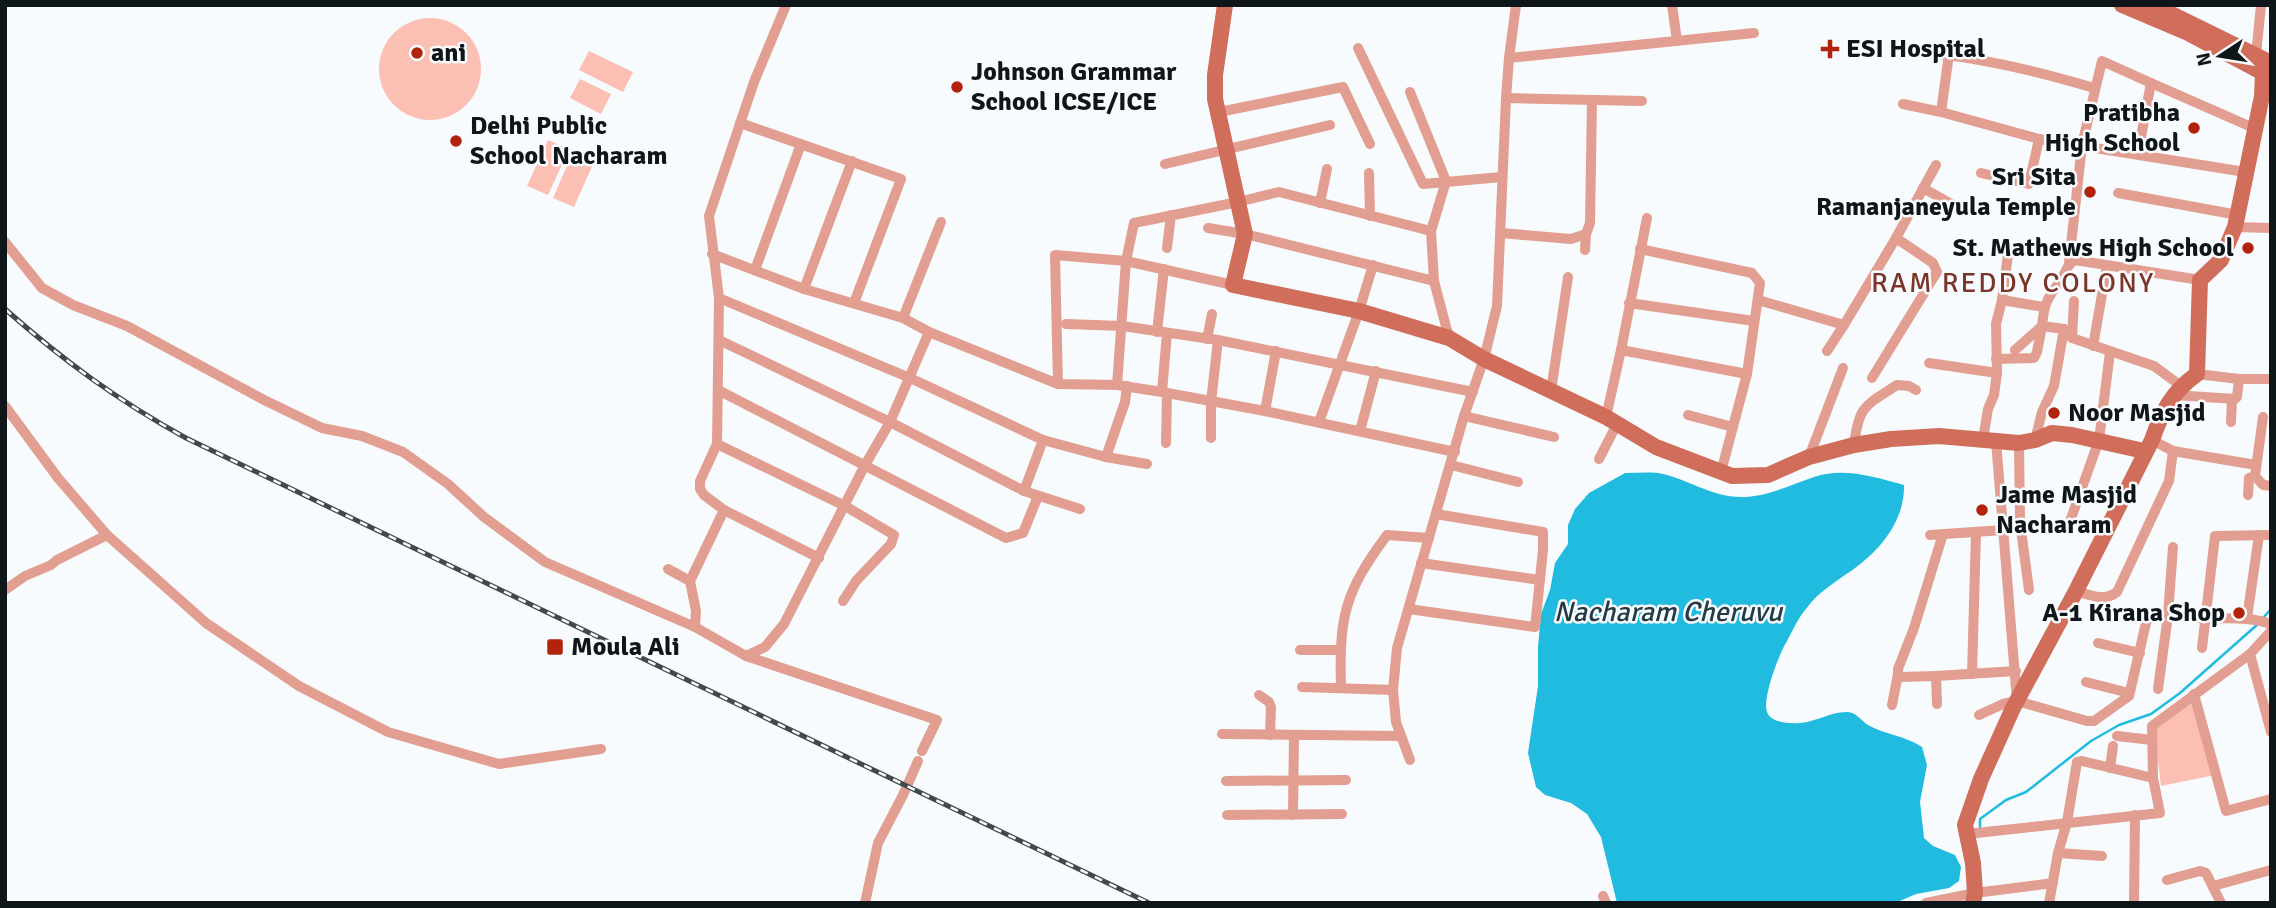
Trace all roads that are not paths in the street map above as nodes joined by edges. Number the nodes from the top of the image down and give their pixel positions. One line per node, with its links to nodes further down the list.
1 (786, 5): 25 (street)
2 (1225, 5): 23 (street)
3 (1516, 5): 14 (street)
4 (1672, 5): 9 (street)
5 (2122, 5): 15 (street)
6 (2153, 5): 13 (street)
7 (2261, 5): 13 (street)
8 (1754, 33): 9 (street)
9 (1677, 41): 14 (street)
10 (1357, 48): 42 (street)
11 (1915, 52): 12 (street)
12 (1949, 54): 17 (street); 24 (street)
13 (2256, 55): 15 (street)
14 (1508, 58): 19 (street)
15 (2268, 71): 27 (street)
16 (2151, 83): 17 (street); 27 (street); 33 (street)
17 (2094, 88): 31 (street)
18 (1410, 92): 42 (street)
19 (1506, 98): 20 (street); 41 (street)
20 (1592, 100): 21 (street); 58 (street)
21 (1642, 101)
22 (1903, 104): 24 (street)
23 (1219, 112): 30 (street); 32 (street)
24 (1941, 112): 28 (street)
25 (740, 124): 29 (street); 65 (street)
26 (1330, 125): 32 (street)
27 (2256, 129): 38 (street)
28 (2039, 138): 31 (street); 40 (street)
29 (801, 144): 34 (street); 71 (street)
30 (1370, 144)
31 (2082, 145): 33 (street); 67 (street)
32 (1226, 148): 35 (street); 45 (street)
33 (2138, 153): 38 (street)
34 (852, 161): 76 (street); 81 (street)
35 (1166, 164)
36 (1936, 165): 43 (street)
37 (1327, 169): 46 (street)
38 (2245, 172): 51 (street)
39 (1369, 173): 49 (street)
40 (1981, 173)
41 (1502, 177): 42 (street); 56 (street)
42 (1446, 181): 55 (street)
43 (1923, 188): 47 (street); 59 (street)
44 (2118, 193): 51 (street)
45 (1238, 202): 46 (street); 48 (street); 57 (street)
46 (1320, 203): 49 (street)
47 (1955, 206)
48 (1171, 215): 62 (street); 66 (street)
49 (1370, 216): 55 (street)
50 (1647, 218): 63 (street)
51 (2236, 221): 54 (street); 73 (street)
52 (941, 222): 86 (street)
53 (1208, 228): 57 (street)
54 (2271, 228)
55 (1431, 231): 74 (street)
56 (1501, 233): 58 (street); 104 (street)
57 (1245, 234): 68 (street); 75 (street)
58 (1586, 234): 64 (street)
59 (1896, 238): 89 (street); 113 (street)
60 (5, 242): 190 (street)
61 (2009, 247): 79 (street)
62 (1167, 248)
63 (1640, 249): 78 (street); 82 (street)
64 (1585, 250)
65 (712, 254): 71 (street); 77 (street)
66 (1126, 261): 70 (street); 90 (street); 117 (street)
67 (2069, 263): 69 (street); 83 (street)
68 (1373, 265): 74 (street); 84 (street)
69 (2107, 266): 73 (street); 98 (street)
70 (1164, 269): 75 (street); 93 (street)
71 (755, 270): 76 (street)
72 (1568, 277): 121 (street)
73 (2200, 280): 112 (street)
74 (1434, 281): 95 (street)
75 (1233, 285): 84 (street)
76 (804, 289): 81 (street)
77 (719, 298): 96 (street); 114 (street)
78 (1758, 300): 87 (street); 89 (street)
79 (2002, 300): 83 (street); 105 (street)
80 (2074, 301): 94 (street)
81 (854, 303): 86 (street)
82 (1629, 303): 87 (street); 99 (street)
83 (2044, 307): 91 (street)
84 (1359, 311): 95 (street); 107 (street)
85 (1212, 314): 97 (street)
86 (903, 318): 92 (street)
87 (1754, 321): 111 (street)
88 (1066, 324): 90 (street)
89 (1844, 325): 102 (street)
90 (1122, 326): 93 (street); 118 (street)
91 (2042, 326): 94 (street); 100 (street); 105 (street)
92 (929, 332): 114 (street); 117 (street)
93 (1162, 332): 97 (street); 123 (street)
94 (2068, 334): 98 (street); 143 (street)
95 (1449, 338): 104 (street)
96 (719, 340): 119 (street); 133 (street)
97 (1212, 340): 101 (street); 126 (street)
98 (2093, 346): 103 (street)
99 (1621, 350): 111 (street); 132 (street)
100 (2015, 350)
101 (1276, 351): 107 (street); 128 (street)
102 (1827, 351)
103 (2110, 352): 122 (street); 142 (street)
104 (1483, 359): 121 (street); 124 (street)
105 (1996, 359): 110 (street)
106 (1929, 363): 110 (street)
107 (1338, 365): 109 (street); 134 (street)
108 (1843, 368): 151 (street)
109 (1376, 371): 124 (street); 137 (street)
110 (1997, 373): 141 (street)
111 (1747, 374): 136 (street)
112 (2197, 374): 115 (street); 122 (street)
113 (1872, 378)
114 (910, 379): 133 (street); 140 (street)
115 (2239, 379): 116 (street); 125 (street)
116 (2271, 379)
117 (1058, 384): 118 (street)
118 (1122, 386): 123 (street); 150 (street)
119 (718, 390): 145 (street); 154 (street)
120 (1916, 390): 146 (street)
121 (1551, 391): 132 (street)
122 (2178, 391): 125 (street); 147 (street)
123 (1165, 392): 126 (street); 144 (street)
124 (1473, 392): 130 (street)
125 (2232, 399): 135 (street)
126 (1211, 402): 128 (street); 139 (street)
127 (5, 406): 171 (street)
128 (1265, 411): 134 (street)
129 (1688, 415): 136 (street)
130 (1464, 416): 138 (street); 149 (street)
131 (2263, 418): 156 (street)
132 (1611, 420): 152 (street); 157 (street)
133 (890, 422): 154 (street); 160 (street)
134 (1319, 422): 137 (street)
135 (2231, 422)
136 (1733, 426): 157 (street)
137 (1360, 431): 149 (street)
138 (1554, 437)
139 (1211, 438)
140 (1042, 440): 150 (street); 160 (street)
141 (1989, 440): 143 (street); 146 (street); 168 (street)
142 (2099, 440): 143 (street); 147 (street); 167 (street)
143 (2027, 442): 183 (street)
144 (1166, 443)
145 (717, 444): 163 (street); 165 (street)
146 (1854, 445): 151 (street)
147 (2148, 446): 148 (street); 184 (street)
148 (2173, 451): 156 (street); 184 (street)
149 (1455, 452): 155 (street)
150 (1105, 457): 153 (street)
151 (1809, 457): 157 (street)
152 (1599, 459)
153 (1147, 464)
154 (865, 465): 162 (street); 163 (street)
155 (1451, 465): 158 (street); 166 (street)
156 (2255, 470): 159 (street); 161 (street)
157 (1721, 472)
158 (1518, 482)
159 (2271, 486)
160 (1024, 491): 162 (street)
161 (2248, 495)
162 (1038, 496): 164 (street)
163 (845, 506): 177 (street); 185 (street)
164 (1080, 509)
165 (724, 510): 177 (street); 181 (street)
166 (1436, 514): 175 (street); 180 (street)
167 (2068, 527)
168 (2003, 530): 169 (street); 198 (street)
169 (1976, 533): 170 (street); 200 (street)
170 (1943, 534): 172 (street); 199 (street)
171 (107, 535): 182 (street); 220 (street)
172 (1930, 535)
173 (2259, 535): 174 (street); 188 (street); 189 (street)
174 (2271, 535)
175 (1429, 538): 178 (street); 194 (street)
176 (2173, 547): 187 (street)
177 (819, 558): 197 (street)
178 (1422, 563): 180 (street); 186 (street)
179 (668, 569): 181 (street)
180 (1540, 580): 186 (street)
181 (690, 581): 190 (street)
182 (5, 590)
183 (2029, 590)
184 (2076, 591): 210 (street)
185 (843, 601)
186 (1409, 609): 206 (street)
187 (2168, 615): 188 (street); 195 (street); 205 (street)
188 (2206, 618): 189 (street); 192 (street)
189 (2262, 623): 196 (street)
190 (695, 626): 197 (street)
191 (2098, 643): 195 (street)
192 (2202, 648)
193 (1300, 650): 194 (street)
194 (1340, 650): 204 (street)
195 (2140, 653): 207 (street)
196 (2250, 654): 208 (street); 214 (street)
197 (746, 656): 241 (street)
198 (2015, 671): 200 (street); 210 (street)
199 (1898, 674): 201 (street); 212 (street)
200 (1972, 674): 201 (street)
201 (1936, 676): 211 (street)
202 (2086, 682): 207 (street)
203 (1303, 687): 204 (street)
204 (1341, 688): 206 (street)
205 (2158, 689)
206 (1393, 691): 218 (street)
207 (2129, 693): 210 (street)
208 (2194, 694): 219 (street); 227 (street)
209 (1259, 695): 216 (street)
210 (2017, 701): 213 (street); 233 (street)
211 (1937, 704)
212 (1892, 705)
213 (1979, 715)
214 (2271, 732)
215 (1222, 734): 216 (street)
216 (1270, 735): 217 (street)
217 (1294, 736): 218 (street); 224 (street)
218 (1401, 736): 221 (street)
219 (2152, 740): 222 (street); 223 (street)
220 (601, 749)
221 (1410, 761)
222 (2110, 768): 223 (street); 232 (street)
223 (2153, 778): 231 (street)
224 (1293, 780): 225 (street); 226 (street); 230 (street)
225 (1346, 780)
226 (1226, 781)
227 (2271, 799)
228 (1342, 814): 230 (street)
229 (1227, 815): 230 (street)
230 (1293, 815)
231 (2134, 815): 232 (street); 244 (street)
232 (2067, 822): 233 (street); 234 (street)
233 (1967, 834): 240 (street)
234 (2058, 853): 235 (street); 238 (street)
235 (2102, 856)
236 (2271, 870): 239 (street)
237 (2167, 880): 239 (street)
238 (2053, 883): 240 (street); 243 (street)
239 (2213, 886): 245 (street)
240 (1974, 898): 242 (street)
241 (865, 903)
242 (1926, 903)
243 (2049, 903)
244 (2134, 903)
245 (2221, 903)

